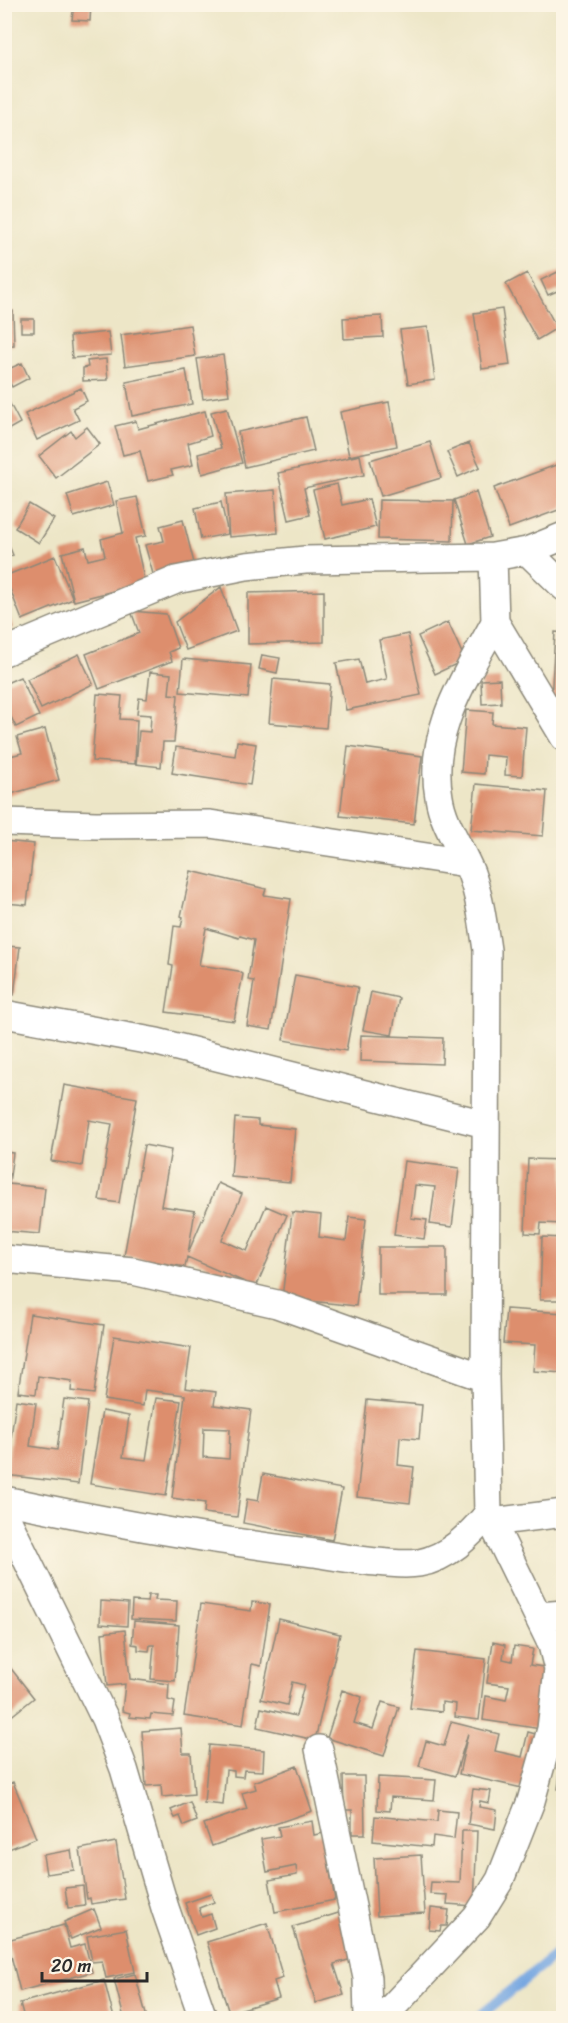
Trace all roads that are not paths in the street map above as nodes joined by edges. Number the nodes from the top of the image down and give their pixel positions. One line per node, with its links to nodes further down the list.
1 (564, 537): 2 (street)
2 (528, 551): 3 (street); 4 (street)
3 (493, 557): 5 (street); 6 (street)
4 (564, 587)
5 (495, 622): 7 (street); 9 (street)
6 (4, 652)
7 (564, 737)
8 (4, 822): 9 (street)
9 (466, 863): 11 (street)
10 (4, 1014): 11 (street)
11 (485, 1125): 13 (street)
12 (4, 1259): 13 (street)
13 (485, 1378): 17 (street)
14 (4, 1500): 17 (street)
15 (4, 1513): 20 (street)
16 (564, 1513): 17 (street)
17 (490, 1518): 18 (street)
18 (551, 1615): 22 (street)
19 (319, 1749): 21 (street)
20 (203, 2019)
21 (368, 2019)
22 (382, 2019)

